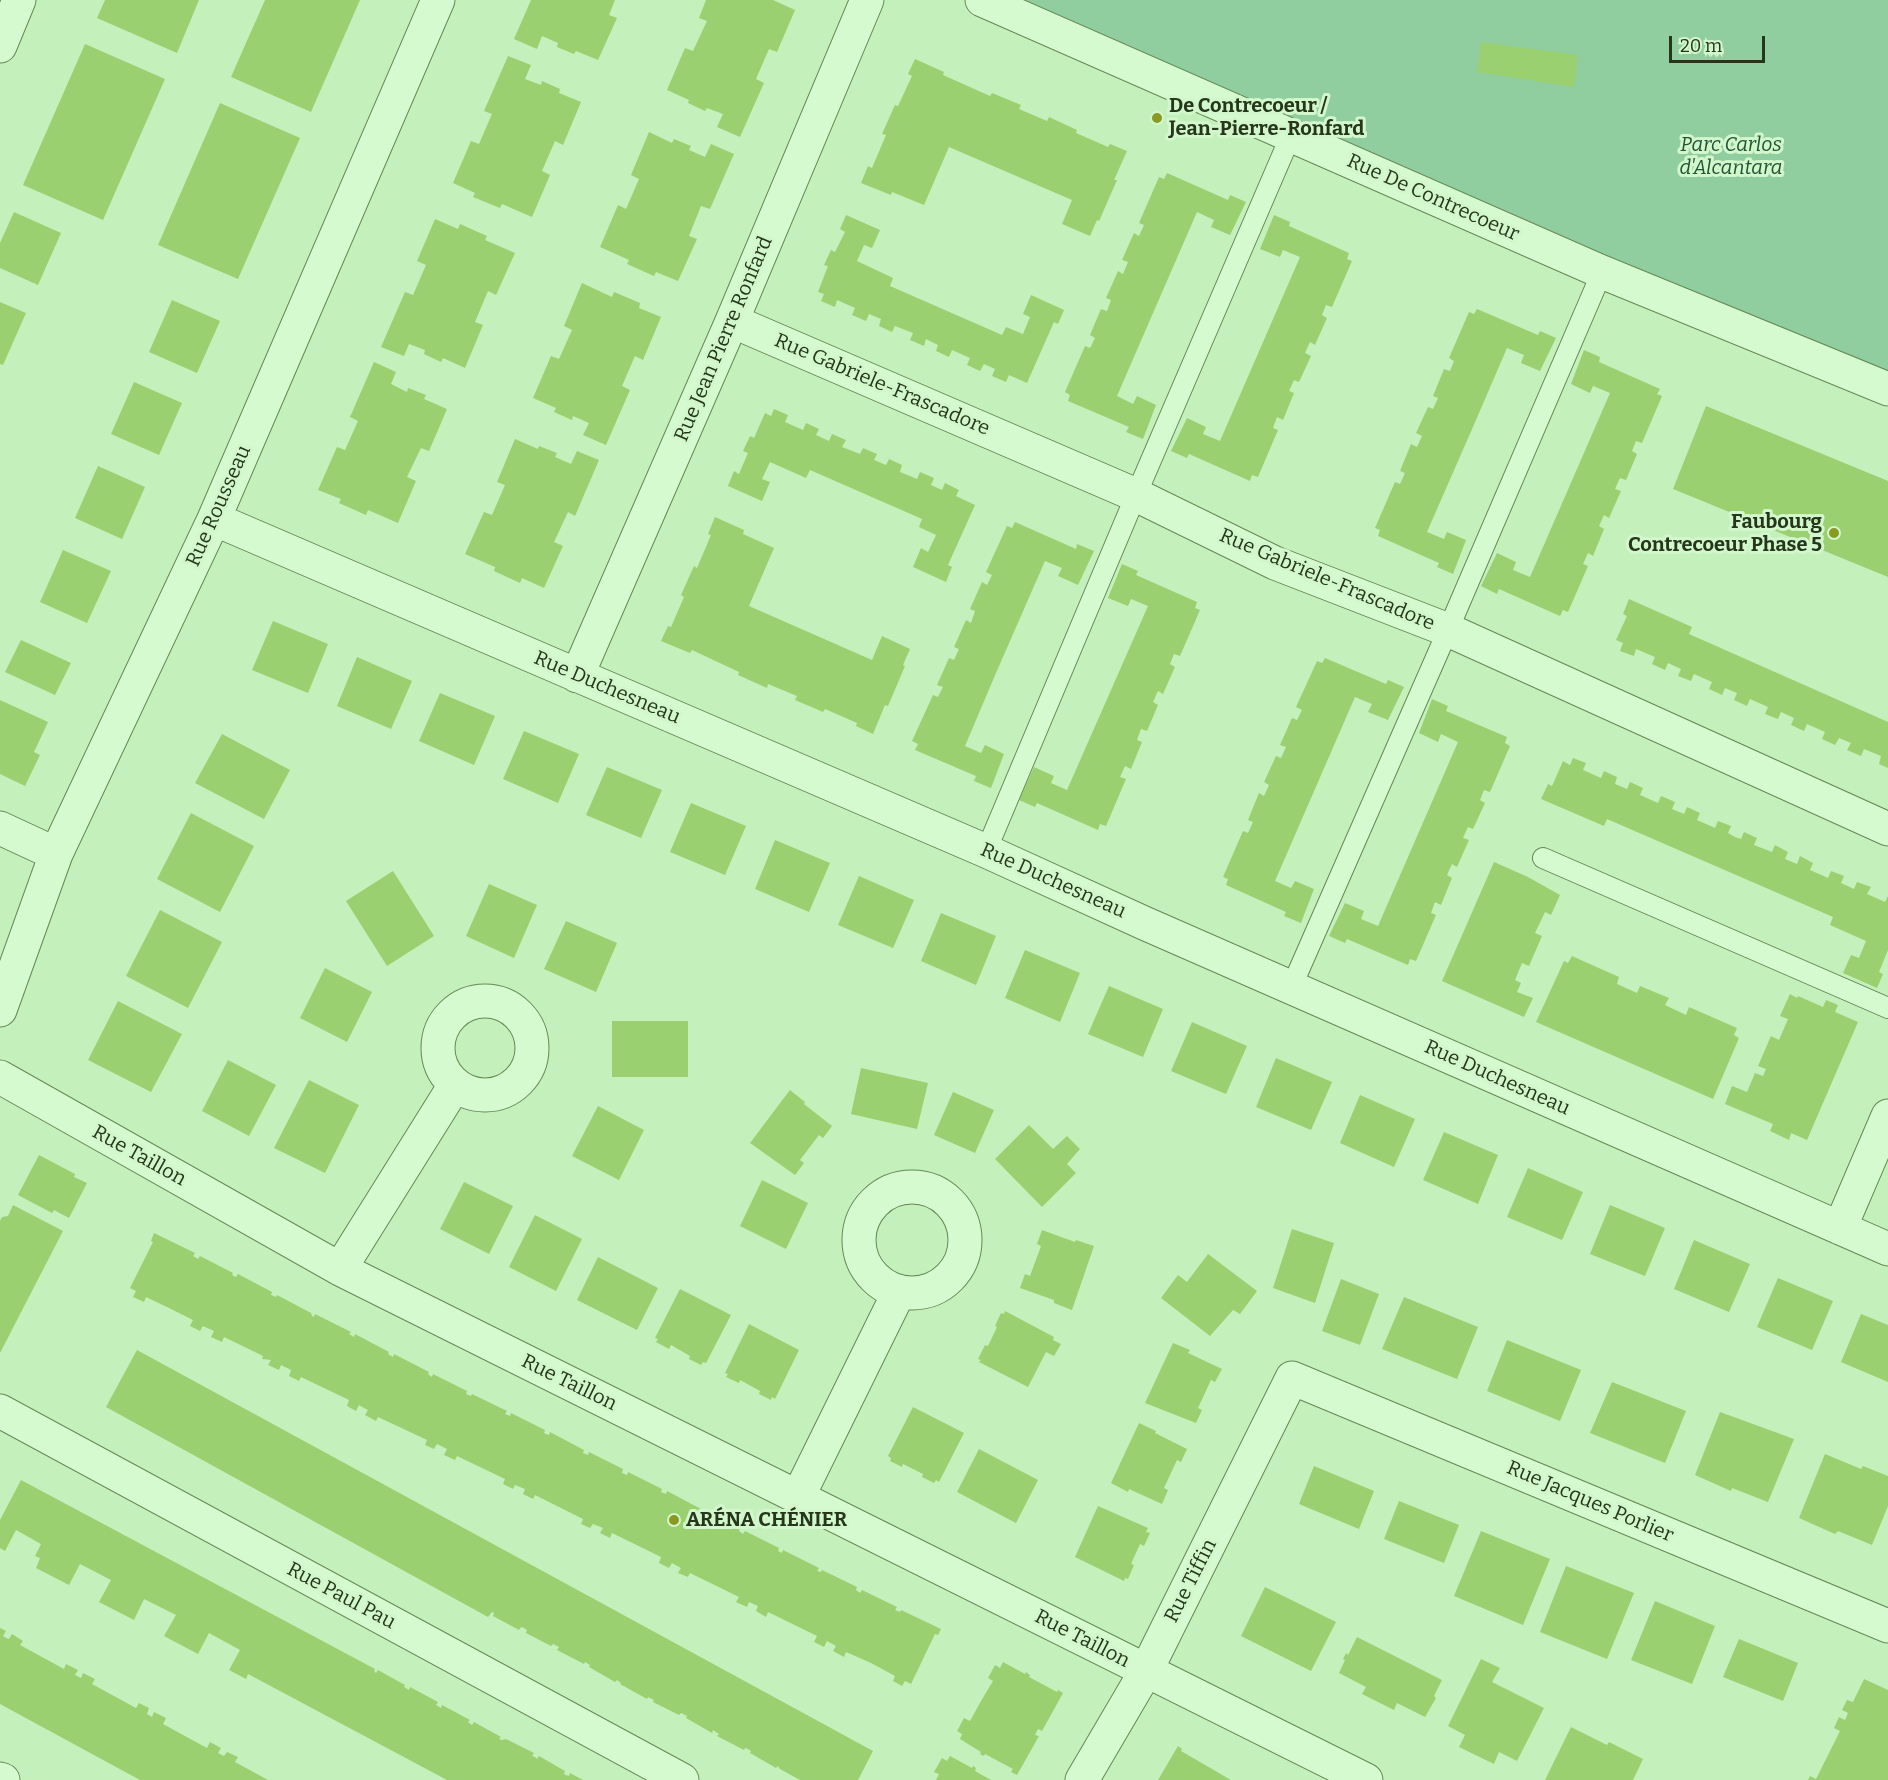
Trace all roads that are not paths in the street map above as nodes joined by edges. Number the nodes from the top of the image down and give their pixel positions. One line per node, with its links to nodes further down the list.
1 (20, 0): 5 (street)
2 (438, 0): 11 (street, Rue Rousseau)
3 (867, 0): 8 (street, Rue Jean Pierre Ronfard)
4 (982, 0): 6 (street, Rue De Contrecoeur)
5 (0, 46)
6 (1291, 135): 7 (street, Rue De Contrecoeur); 10 (lane)
7 (1602, 272): 9 (street, Rue De Contrecoeur); 12 (lane)
8 (732, 321): 10 (street, Rue Gabriele-Frascadore); 13 (street, Rue Jean Pierre Ronfard)
9 (1888, 389)
10 (1136, 495): 12 (street, Rue Gabriele-Frascadore); 16 (lane)
11 (214, 519): 13 (street, Rue Duchesneau); 17 (street, Rue Rousseau)
12 (1448, 630): 15 (street, Rue Gabriele-Frascadore); 19 (lane)
13 (578, 676): 16 (street, Rue Duchesneau)
14 (0, 828): 17 (street)
15 (1888, 829)
16 (986, 851): 19 (street, Rue Duchesneau)
17 (56, 854): 21 (street, Rue Rousseau)
18 (1544, 858): 20 (lane)
19 (1291, 988): 25 (street, Rue Duchesneau)
20 (1888, 1008)
21 (0, 1011)
22 (0, 1077): 27 (street, Rue Taillon)
23 (455, 1084): 27 (street)
24 (1888, 1116): 25 (street)
25 (1840, 1228): 26 (street, Rue Duchesneau)
26 (1888, 1249)
27 (340, 1269): 31 (street, Rue Taillon)
28 (899, 1292): 31 (street)
29 (1292, 1378): 32 (street, Rue Jacques Porlier); 33 (street, Rue Tiffin)
30 (0, 1411): 34 (street, Rue Paul Pau)
31 (798, 1497): 33 (street, Rue Taillon)
32 (1888, 1626)
33 (1146, 1671): 35 (street, Rue Tiffin); 36 (street, Rue Taillon)
34 (682, 1780)
35 (1082, 1780)
36 (1365, 1780)

